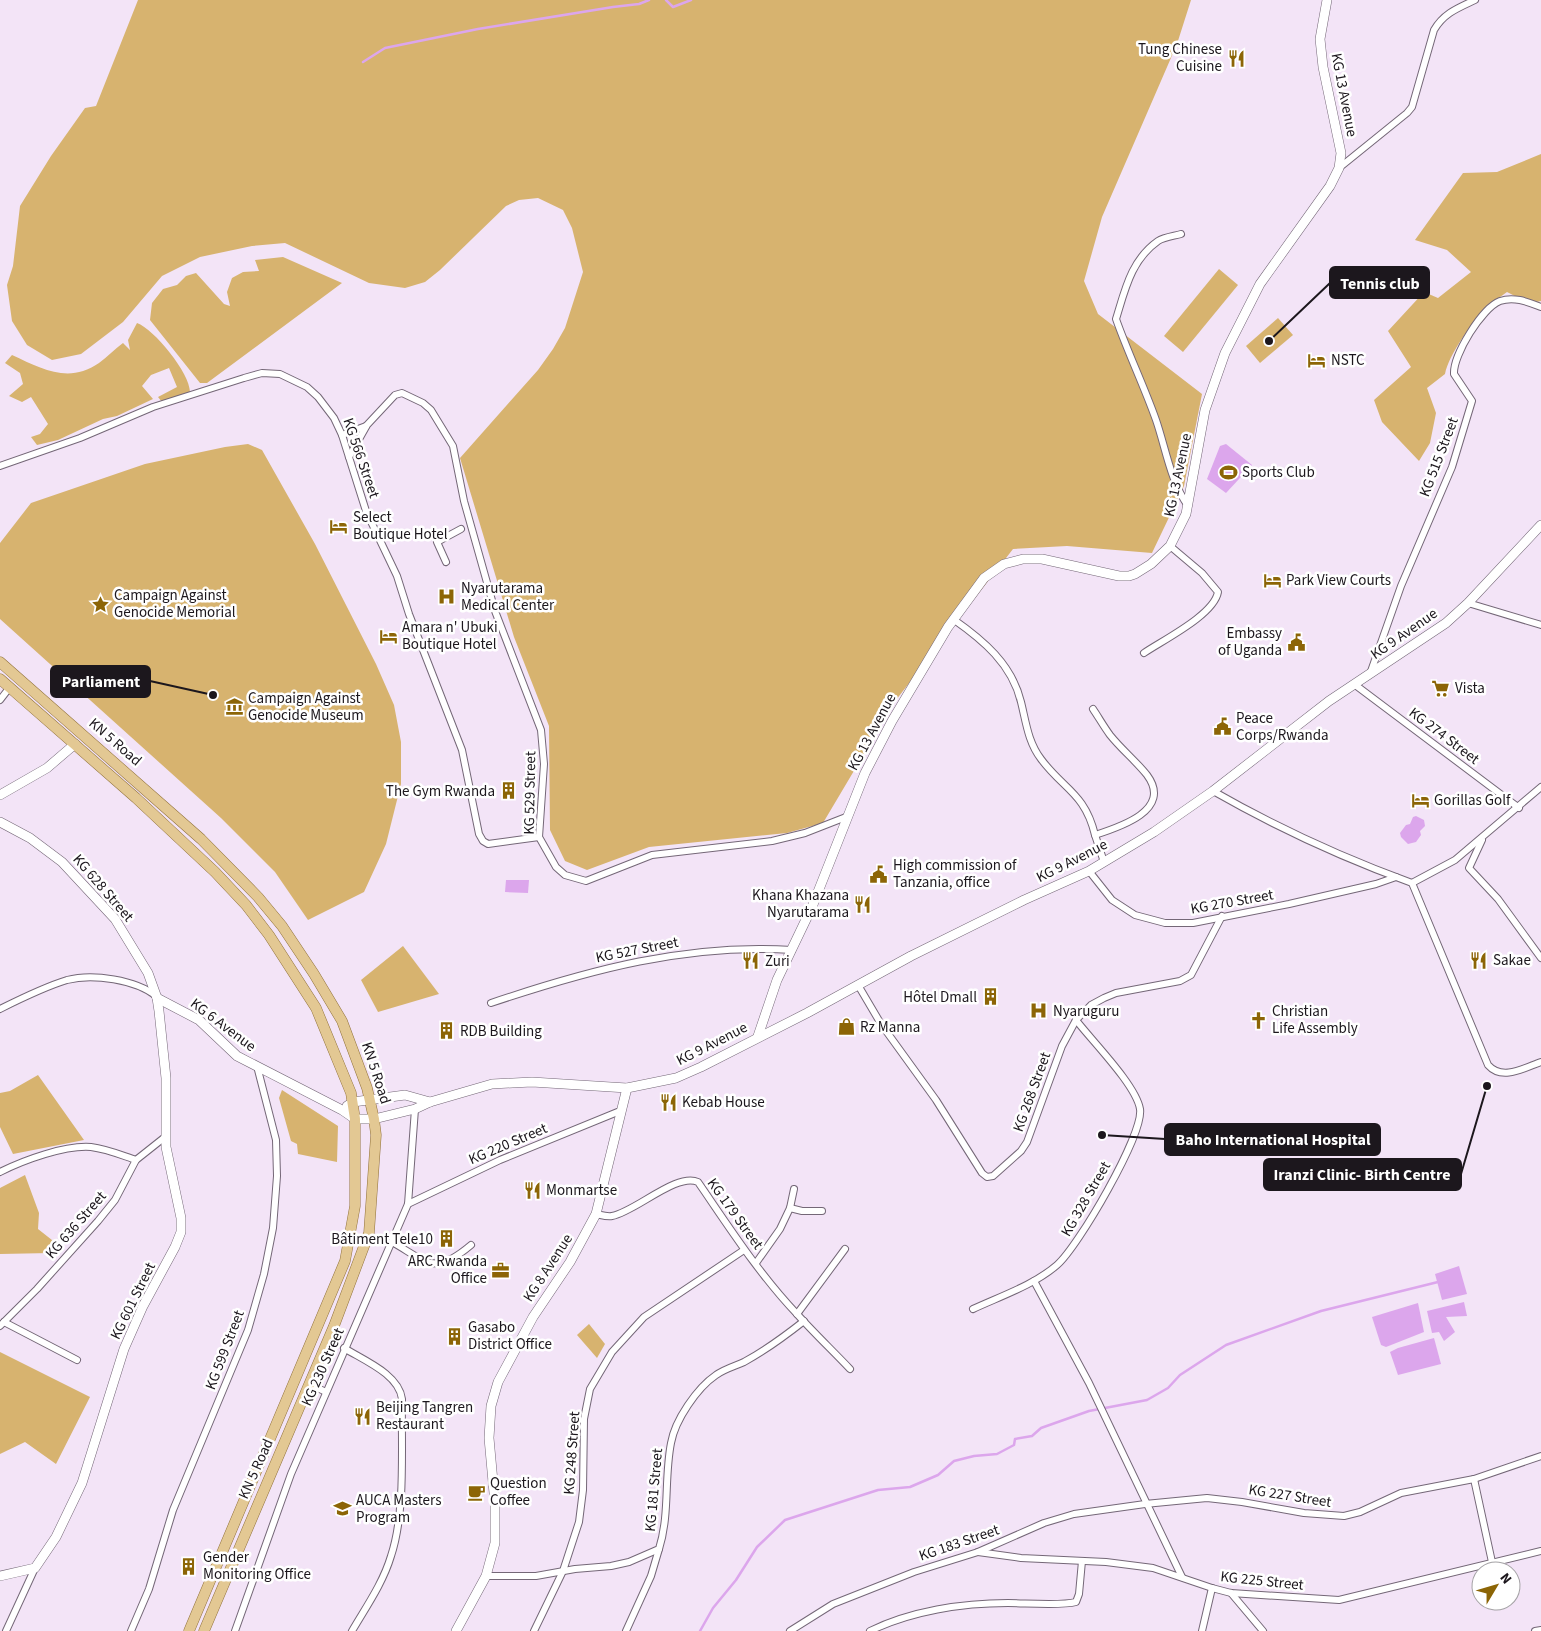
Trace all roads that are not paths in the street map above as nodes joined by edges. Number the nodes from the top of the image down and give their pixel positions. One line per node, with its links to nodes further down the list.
1 (1327, 0): 3 (main road, KG 13 Avenue)
2 (1475, 0): 3 (street)
3 (1339, 168): 10 (main road, KG 13 Avenue)
4 (1181, 234): 10 (street)
5 (1541, 307): 20 (street, KG 515 Street)
6 (367, 425): 7 (street); 8 (street); 34 (street, KG 529 Street)
7 (342, 435): 8 (street, KG 566 Street); 9 (street, KG 566 Street)
8 (349, 457): 34 (street, KG 566 Street)
9 (0, 466)
10 (1188, 506): 13 (main road, KG 13 Avenue)
11 (1541, 525): 15 (main road, KG 9 Avenue)
12 (461, 529): 14 (street)
13 (1170, 546): 16 (main road, KG 13 Avenue); 18 (street)
14 (446, 562)
15 (1468, 603): 17 (street); 20 (main road, KG 9 Avenue)
16 (953, 619): 31 (main road, KG 13 Avenue); 33 (street)
17 (1541, 625)
18 (1144, 653)
19 (0, 662): 52 (main road, KN 5 Road)
20 (1370, 675): 22 (main road, KG 9 Avenue)
21 (0, 679): 23 (main road, KN 5 Road)
22 (1354, 684): 28 (main road, KG 9 Avenue); 30 (street, KG 274 Street)
23 (10, 687): 24 (street); 26 (main road, KN 5 Road)
24 (0, 700)
25 (1093, 710): 33 (street)
26 (75, 744): 29 (main road); 53 (main road, KN 5 Road)
27 (1541, 787): 30 (street)
28 (1213, 790): 36 (main road, KG 9 Avenue); 38 (street)
29 (0, 795)
30 (1519, 808): 35 (street)
31 (846, 817): 34 (street, KG 529 Street); 41 (main road, KG 13 Avenue)
32 (0, 822): 44 (main road, KG 628 Street)
33 (1095, 835): 36 (street)
34 (539, 837)
35 (1482, 838): 39 (street); 42 (street)
36 (1104, 862): 37 (main road, KG 9 Avenue)
37 (1089, 871): 40 (street, KG 270 Street); 43 (main road, KG 9 Avenue)
38 (1396, 877): 39 (street); 40 (street, KG 270 Street)
39 (1412, 882): 49 (street)
40 (1222, 916): 47 (street, KG 268 Street)
41 (792, 950): 45 (street, KG 527 Street); 48 (main road, KG 13 Avenue)
42 (1541, 958)
43 (858, 984): 47 (street, KG 268 Street); 48 (main road, KG 9 Avenue)
44 (157, 998): 46 (street, KG 6 Avenue); 50 (main road, KG 6 Avenue); 60 (main road, KG 601 Street)
45 (491, 1003)
46 (0, 1009)
47 (1076, 1020): 73 (street, KG 328 Street)
48 (758, 1036): 51 (main road, KG 9 Avenue)
49 (1541, 1062)
50 (257, 1066): 56 (main road, KG 6 Avenue); 102 (street, KG 599 Street)
51 (627, 1088): 54 (main road, KG 9 Avenue); 57 (main road, KG 8 Avenue)
52 (370, 1100): 53 (main road); 54 (main road); 59 (main road, KN 5 Road)
53 (353, 1102): 56 (main road); 58 (main road, KN 5 Road)
54 (430, 1102): 55 (main road, KG 9 Avenue)
55 (416, 1109): 59 (main road, KG 9 Avenue); 64 (street, KG 230 Street)
56 (342, 1110): 58 (main road, KG 6 Avenue)
57 (620, 1111): 64 (street, KG 220 Street); 67 (main road, KG 8 Avenue)
58 (355, 1119): 59 (main road, KG 9 Avenue); 103 (main road, KN 5 Road)
59 (374, 1119): 81 (main road, KN 5 Road)
60 (165, 1137): 61 (street, KG 636 Street); 93 (main road, KG 601 Street)
61 (136, 1160): 62 (street); 77 (street, KG 636 Street)
62 (0, 1172)
63 (794, 1189): 65 (street)
64 (408, 1204): 68 (street, KG 230 Street)
65 (790, 1208): 66 (street); 72 (street)
66 (822, 1211)
67 (596, 1214): 71 (street, KG 179 Street); 96 (main road, KG 8 Avenue)
68 (392, 1242): 69 (street); 78 (street, KG 230 Street)
69 (470, 1245)
70 (845, 1249): 75 (street)
71 (744, 1250): 72 (street, KG 179 Street); 94 (street, KG 248 Street)
72 (756, 1263): 75 (street, KG 179 Street)
73 (1034, 1281): 74 (street, KG 328 Street); 85 (street)
74 (973, 1309)
75 (797, 1314): 76 (street, KG 179 Street)
76 (804, 1321): 80 (street, KG 179 Street); 86 (street, KG 181 Street)
77 (2, 1324): 79 (street)
78 (344, 1348): 82 (street, KG 230 Street); 106 (street)
79 (77, 1360)
80 (850, 1369)
81 (309, 1384): 82 (street); 104 (main road, KN 5 Road)
82 (326, 1392): 105 (street, KG 230 Street)
83 (1541, 1456): 84 (street, KG 227 Street)
84 (1474, 1478): 85 (street, KG 227 Street); 90 (street)
85 (1145, 1504): 88 (street, KG 183 Street); 97 (street)
86 (659, 1549): 94 (street, KG 181 Street); 109 (street)
87 (1541, 1551): 91 (street, KG 225 Street)
88 (978, 1552): 89 (street, KG 225 Street); 110 (street, KG 183 Street)
89 (1082, 1561): 97 (street, KG 225 Street); 111 (street)
90 (1492, 1561)
91 (1496, 1561)
92 (1471, 1567): 99 (street, KG 225 Street)
93 (35, 1568): 95 (main road); 101 (street)
94 (563, 1571): 96 (street, KG 181 Street); 108 (street, KG 248 Street)
95 (0, 1576)
96 (486, 1576): 107 (main road, KG 8 Avenue)
97 (1182, 1577): 98 (street, KG 225 Street)
98 (1212, 1588): 99 (street, KG 225 Street); 112 (street)
99 (1232, 1593): 113 (street)
100 (1541, 1630): 114 (street)
101 (6, 1631)
102 (131, 1631)
103 (189, 1631)
104 (204, 1631)
105 (235, 1631)
106 (352, 1631)
107 (456, 1631)
108 (534, 1631)
109 (626, 1631)
110 (790, 1631)
111 (870, 1631)
112 (1202, 1631)
113 (1263, 1631)
114 (1535, 1631)

